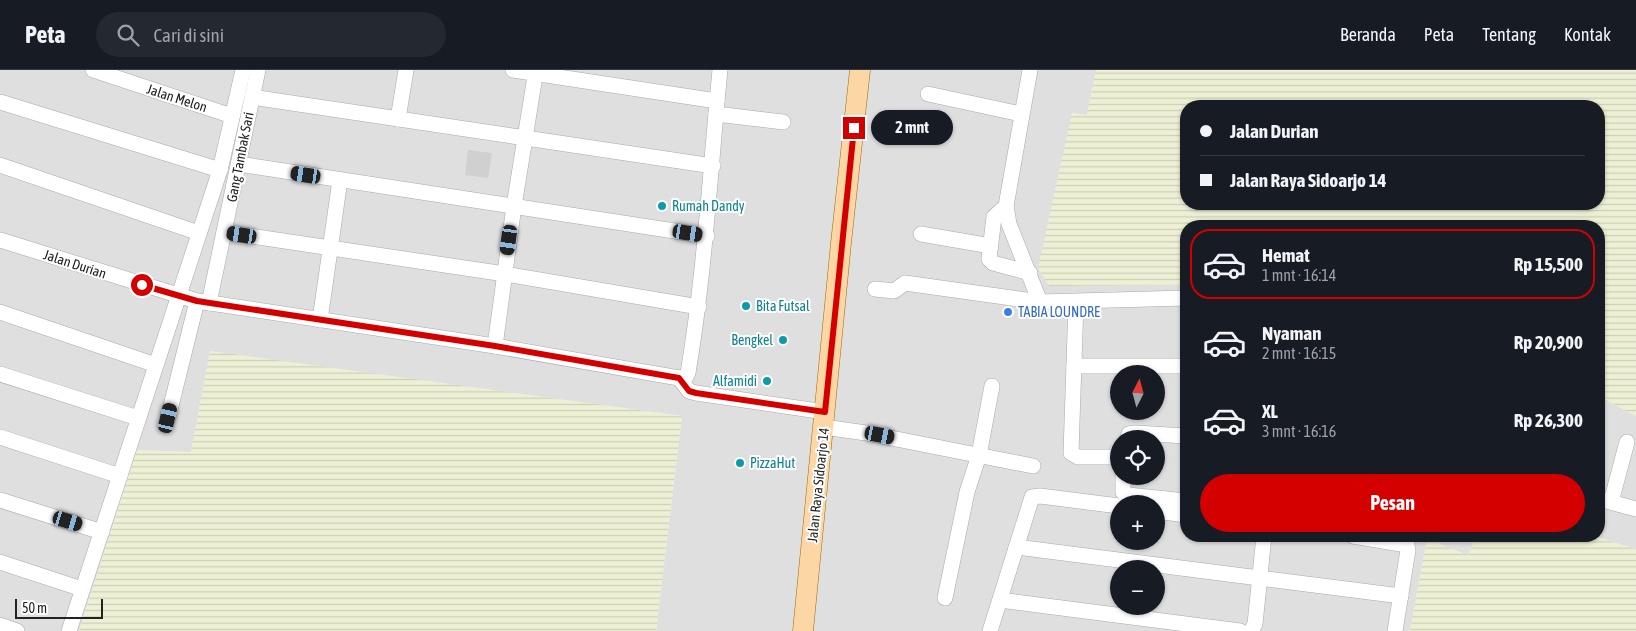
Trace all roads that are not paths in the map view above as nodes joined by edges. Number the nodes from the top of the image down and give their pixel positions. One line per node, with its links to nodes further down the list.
1 (93, 70): 15 (street, Jalan Melon)
2 (243, 70): 15 (street)
3 (258, 70): 11 (street, Gang Tambak Sari)
4 (406, 70): 16 (street)
5 (513, 70): 9 (street)
6 (720, 70): 13 (street)
7 (860, 70): 53 (main road, Jalan Raya Sidoarjo 14)
8 (1030, 70): 14 (street)
9 (536, 72): 13 (street); 18 (street)
10 (928, 94): 14 (street)
11 (252, 97): 16 (street); 19 (street, Gang Tambak Sari)
12 (0, 102): 22 (street)
13 (717, 107): 17 (street); 21 (street)
14 (1021, 114): 25 (street)
15 (232, 116): 22 (street)
16 (398, 119): 18 (street)
17 (783, 122)
18 (524, 138): 21 (street); 24 (street)
19 (239, 164): 23 (street); 26 (street, Gang Tambak Sari)
20 (0, 165): 27 (street)
21 (713, 166): 29 (street)
22 (220, 170): 27 (street)
23 (340, 180): 24 (street); 32 (street)
24 (514, 206): 29 (street); 34 (street)
25 (1006, 206): 31 (street); 33 (street)
26 (224, 232): 32 (street); 38 (street, Gang Tambak Sari)
27 (199, 233): 36 (street)
28 (921, 234): 31 (street)
29 (708, 236): 41 (street)
30 (0, 240): 36 (street, Jalan Durian)
31 (991, 246): 33 (street)
32 (329, 249): 34 (street); 43 (street)
33 (1030, 273): 39 (street)
34 (505, 274): 41 (street); 44 (street)
35 (875, 289): 39 (street)
36 (178, 297): 38 (street, Jalan Durian); 45 (street)
37 (1180, 298): 40 (street)
38 (203, 302): 43 (street, Jalan Durian); 52 (street, Gang Tambak Sari)
39 (1040, 302): 40 (street)
40 (1076, 302): 46 (street)
41 (699, 307): 49 (street)
42 (0, 312): 45 (street)
43 (320, 320): 44 (street, Jalan Durian)
44 (495, 346): 49 (street, Jalan Durian)
45 (156, 365): 51 (street)
46 (1074, 366): 47 (street); 59 (street)
47 (1180, 366)
48 (0, 374): 51 (street)
49 (679, 378): 53 (street)
50 (992, 386): 58 (street)
51 (138, 418): 61 (street)
52 (168, 418)
53 (824, 419): 58 (street); 84 (main road, Jalan Raya Sidoarjo 14)
54 (1165, 435): 55 (street)
55 (1180, 436)
56 (0, 437): 61 (street)
57 (1627, 442): 65 (street)
58 (979, 455): 60 (street); 78 (street)
59 (1110, 457)
60 (1033, 466)
61 (120, 476): 70 (street)
62 (1123, 485): 64 (street)
63 (0, 500): 70 (street)
64 (1180, 500)
65 (1605, 501): 67 (street)
66 (1110, 505): 73 (street)
67 (1636, 509)
68 (1165, 512): 69 (street)
69 (1180, 514)
70 (102, 532): 76 (street)
71 (1263, 542): 75 (street)
72 (1389, 542): 77 (street)
73 (1016, 547): 75 (street); 79 (street)
74 (0, 562): 76 (street)
75 (1260, 579): 77 (street); 81 (street)
76 (82, 589): 83 (street)
77 (1401, 596): 87 (street)
78 (945, 598)
79 (1000, 600): 85 (street); 86 (street)
80 (0, 625): 82 (street)
81 (1254, 629)
82 (17, 631)
83 (69, 631)
84 (803, 631)
85 (990, 631)
86 (1240, 631)
87 (1395, 631)

